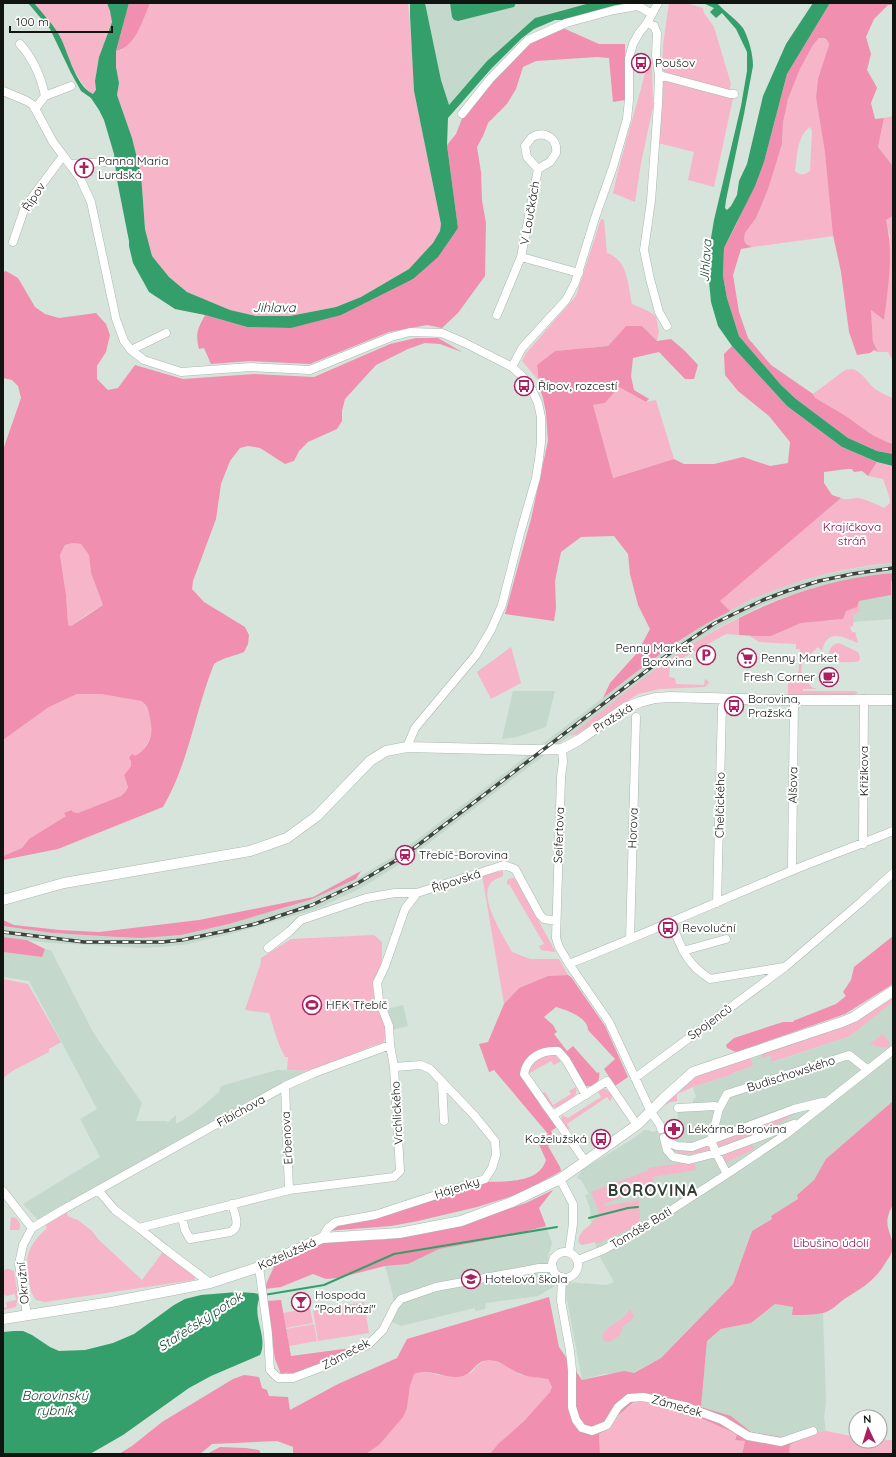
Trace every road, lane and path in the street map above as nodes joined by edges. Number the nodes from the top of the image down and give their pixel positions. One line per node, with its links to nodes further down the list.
1 (658, 3): 2 (street)
2 (652, 14): 3 (street); 11 (street)
3 (647, 23): 5 (street); 18 (street)
4 (20, 44): 9 (street)
5 (659, 75): 8 (street); 20 (street)
6 (72, 86): 9 (street)
7 (3, 91): 10 (street)
8 (734, 94)
9 (45, 96): 10 (street)
10 (35, 109): 12 (street)
11 (462, 114)
12 (63, 156): 14 (street); 16 (street, Řípov)
13 (107, 162): 14 (street)
14 (70, 164): 22 (street)
15 (538, 168): 15 (street, V Loučkách); 17 (street, V Loučkách)
16 (13, 242)
17 (522, 257): 18 (street, V Loučkách); 19 (street, V Loučkách)
18 (579, 273): 23 (street)
19 (497, 315)
20 (667, 326)
21 (166, 333): 22 (street)
22 (131, 350): 23 (street)
23 (512, 367): 29 (street)
24 (864, 699): 25 (main road, Pražská); 26 (main road, Pražská); 32 (street, Křižíkova)
25 (794, 700): 30 (main road, Pražská); 33 (street, Alšova)
26 (893, 700)
27 (722, 707): 37 (street, Chelčického)
28 (636, 717): 41 (street, Horova)
29 (407, 747): 30 (main road, Pražská); 36 (main road, Pražská)
30 (562, 749): 38 (street, Seifertova)
31 (893, 831): 32 (street)
32 (863, 844): 33 (street)
33 (792, 870): 37 (street)
34 (893, 873): 45 (street, Spojenců)
35 (417, 893): 38 (street, Řípovská); 42 (street, Řípovská); 47 (street, Vrchlického)
36 (3, 900)
37 (717, 903): 39 (street)
38 (556, 921): 44 (street)
39 (671, 923): 41 (street); 43 (street)
40 (726, 939): 43 (street)
41 (630, 940): 44 (street)
42 (268, 948)
43 (683, 951): 45 (street)
44 (569, 964): 51 (street)
45 (786, 967): 51 (street, Spojenců)
46 (893, 991): 58 (main road, Koželužská)
47 (390, 1045): 49 (street, Vrchlického); 53 (street, Fibichova)
48 (893, 1050): 50 (street, Tomáše Bati)
49 (394, 1067): 52 (street, Hájenky); 70 (street, Vrchlického)
50 (868, 1070): 55 (street, Tomáše Bati); 57 (street, Budischowského)
51 (635, 1078): 58 (street)
52 (442, 1082): 60 (street); 76 (street, Hájenky)
53 (284, 1086): 69 (street, Fibichova); 70 (street, Erbenova)
54 (586, 1094): 59 (street); 59 (street); 62 (street)
55 (828, 1101): 61 (street, Tomáše Bati); 64 (street)
56 (678, 1108): 57 (street)
57 (719, 1109): 64 (street)
58 (651, 1112): 62 (main road, Koželužská); 63 (street, Tomáše Bati)
59 (553, 1115): 66 (street)
60 (444, 1121)
61 (799, 1122): 65 (street, Tomáše Bati); 67 (street, Tomáše Bati)
62 (637, 1125): 66 (main road, Koželužská)
63 (663, 1136): 64 (street); 65 (street, Tomáše Bati)
64 (711, 1140): 65 (street)
65 (716, 1153): 67 (street)
66 (585, 1161): 68 (main road, Koželužská)
67 (727, 1174): 78 (street, Tomáše Bati)
68 (560, 1179): 76 (main road, Koželužská); 77 (street)
69 (98, 1190): 74 (street, Fibichova); 75 (street)
70 (290, 1190): 72 (street, Vrchlického)
71 (3, 1191): 74 (street)
72 (232, 1204): 73 (street, Vrchlického); 73 (street)
73 (182, 1217): 75 (street, Vrchlického)
74 (32, 1228): 83 (street, Okružní)
75 (139, 1228): 82 (street)
76 (322, 1238): 79 (main road, Koželužská)
77 (569, 1252): 78 (street); 80 (street)
78 (578, 1260): 81 (street)
79 (259, 1267): 80 (street, Zámeček); 82 (main road, Koželužská)
80 (553, 1268): 81 (street)
81 (562, 1278): 85 (street, Zámeček)
82 (210, 1283): 83 (main road, Koželužská)
83 (27, 1315): 84 (main road, Koželužská)
84 (3, 1319)
85 (813, 1431)

